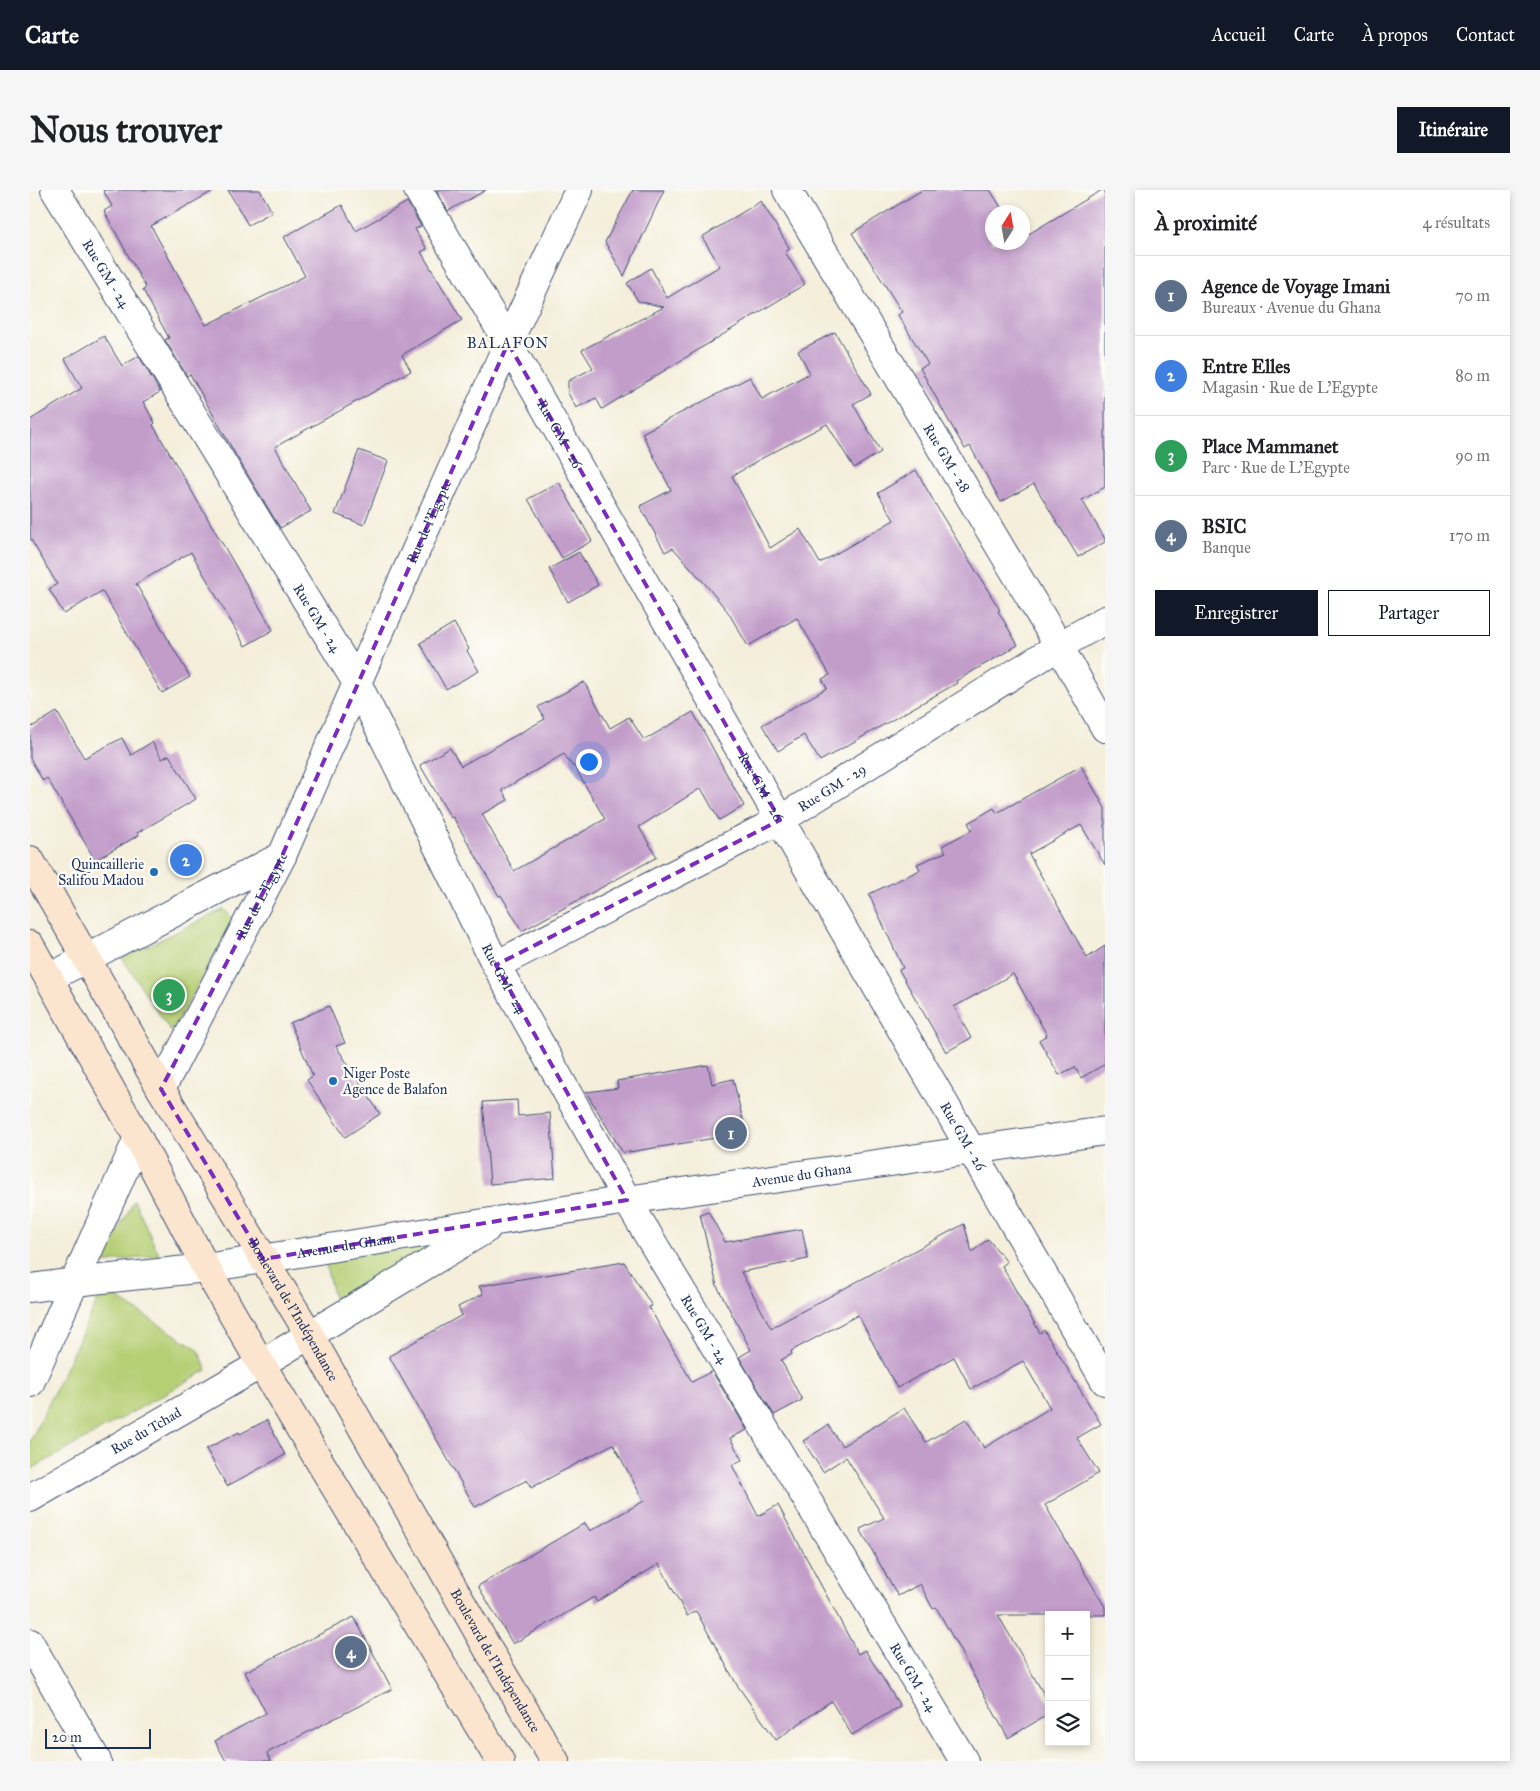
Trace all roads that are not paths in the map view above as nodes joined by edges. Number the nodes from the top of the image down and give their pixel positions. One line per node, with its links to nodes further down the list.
1 (55, 190): 8 (street, Rue GM - 24)
2 (418, 190): 5 (street, Rue GM - 26)
3 (579, 190): 5 (street, Rue de l'Egypte)
4 (788, 190): 7 (street, Rue GM - 28)
5 (508, 343): 8 (street, Rue de l'Egypte); 10 (street, Rue GM - 26)
6 (1105, 620): 7 (street, Rue GM - 29)
7 (1059, 646): 9 (street, Rue GM - 28); 10 (street, Rue GM - 29)
8 (357, 683): 11 (street, Rue de l'Egypte); 15 (street, Rue GM - 24)
9 (1105, 728)
10 (780, 820): 15 (street, Rue GM - 29); 20 (street, Rue GM - 26)
11 (282, 856): 14 (street, Rue de L'Egypte); 17 (street, Rue de L'Egypte)
12 (30, 860): 14 (main road, Boulevard de l'Indépendance)
13 (30, 945): 16 (main road)
14 (87, 958): 16 (street, Rue de L'Egypte); 17 (main road, Boulevard de l'Indépendance)
15 (496, 965): 21 (street, Rue GM - 24)
16 (49, 978): 19 (main road)
17 (161, 1089): 23 (main road, Boulevard de l'Indépendance)
18 (1105, 1131): 20 (street, Avenue du Ghana)
19 (138, 1138): 24 (main road); 25 (street)
20 (971, 1150): 21 (street, Avenue du Ghana); 29 (street, Rue GM - 26)
21 (627, 1200): 22 (street, Avenue du Ghana); 36 (street, Rue GM - 24)
22 (498, 1222): 23 (street, Avenue du Ghana); 27 (street, Avenue du Ghana)
23 (263, 1260): 24 (street, Avenue du Ghana); 27 (main road, Boulevard de l'Indépendance)
24 (206, 1268): 25 (street, Avenue du Ghana); 28 (main road)
25 (74, 1282): 26 (street, Avenue du Ghana); 30 (street)
26 (30, 1288)
27 (309, 1334): 28 (street, Avenue du Ghana); 35 (main road, Boulevard de l'Indépendance)
28 (261, 1364): 31 (street, Rue du Tchad); 34 (main road)
29 (1105, 1381)
30 (30, 1383)
31 (30, 1498)
32 (30, 1643): 33 (street)
33 (97, 1761)
34 (500, 1761)
35 (555, 1761)
36 (964, 1761)

